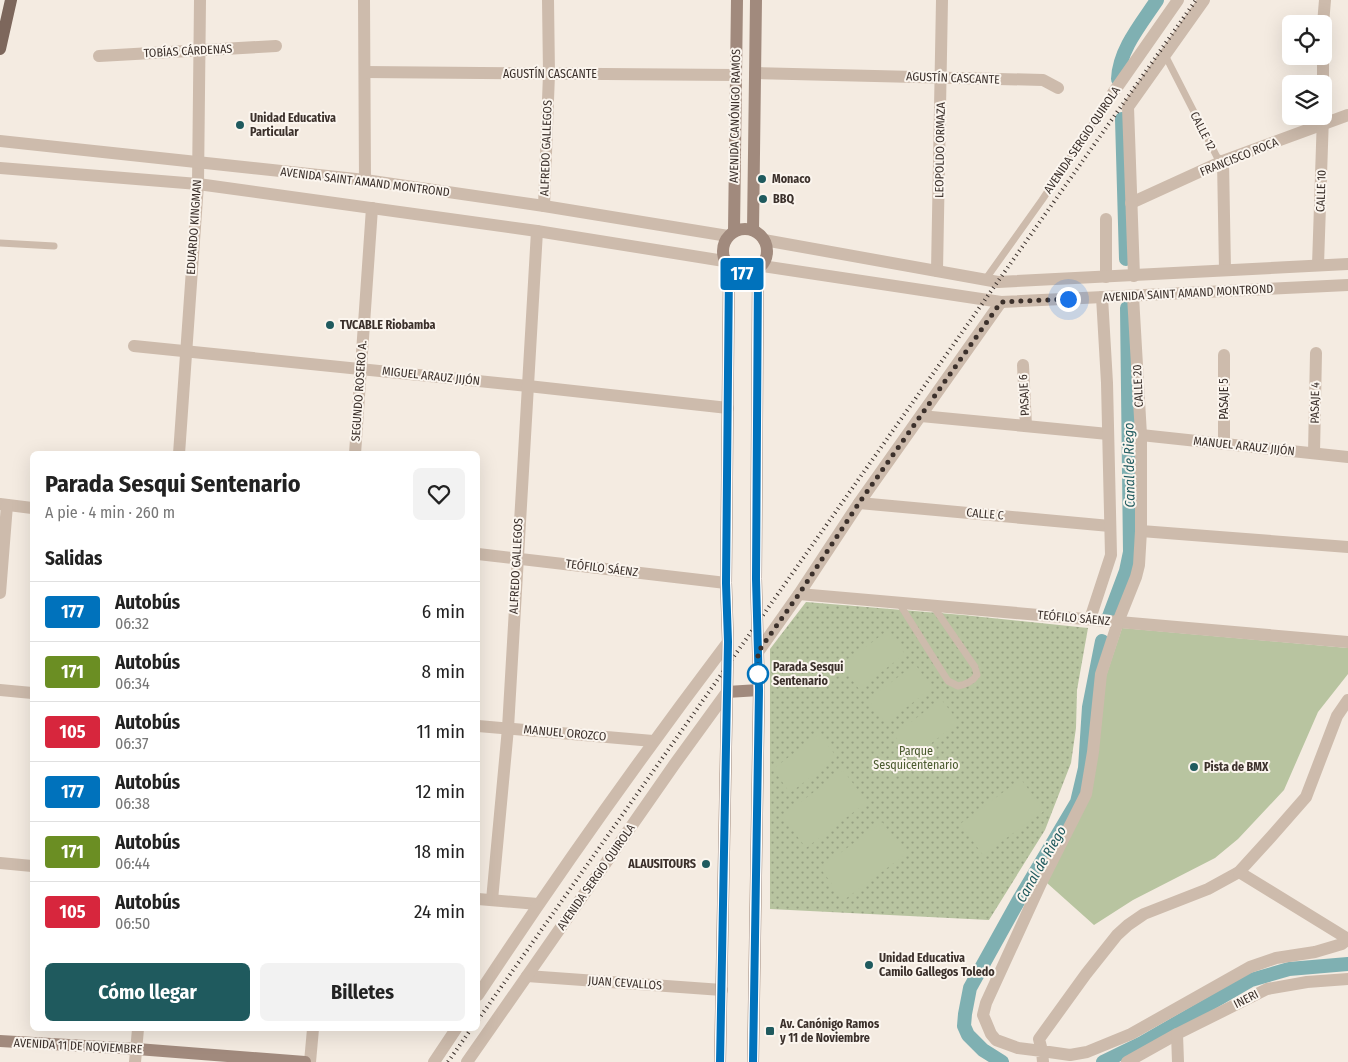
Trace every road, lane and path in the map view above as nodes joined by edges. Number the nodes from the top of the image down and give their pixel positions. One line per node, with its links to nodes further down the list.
1 (11, 0): 13 (main road)
2 (200, 0): 14 (street, EDUARDO KINGMAN)
3 (364, 0): 17 (street)
4 (548, 0): 19 (street, ALFREDO GALLEGOS)
5 (737, 0): 20 (main road, AVENIDA CANÓNIGO RAMOS)
6 (756, 0): 18 (main road, AVENIDA CANÓNIGO RAMOS)
7 (942, 0): 21 (street, LEOPOLDO ORMAZA)
8 (1178, 0): 23 (street, AVENIDA SERGIO QUIROLA)
9 (1204, 0): 15 (street, AVENIDA SERGIO QUIROLA)
10 (1325, 0): 11 (street)
11 (1324, 15)
12 (276, 46): 14 (street, TOBÍAS CÁRDENAS)
13 (0, 49)
14 (200, 50): 16 (street, TOBÍAS CÁRDENAS); 30 (street, EDUARDO KINGMAN)
15 (1165, 54): 29 (lane, CALLE 12); 34 (street, AVENIDA SERGIO QUIROLA)
16 (99, 56)
17 (366, 72): 19 (street, AGUSTÍN CASCANTE); 32 (street)
18 (755, 73): 21 (street, AGUSTÍN CASCANTE); 38 (main road, AVENIDA CANÓNIGO RAMOS)
19 (548, 74): 20 (street, AGUSTÍN CASCANTE); 35 (street, ALFREDO GALLEGOS)
20 (735, 75): 40 (main road, AVENIDA CANÓNIGO RAMOS)
21 (941, 77): 22 (street, AGUSTÍN CASCANTE); 49 (street, LEOPOLDO ORMAZA)
22 (1058, 88)
23 (1113, 93): 52 (lane, AVENIDA SERGIO QUIROLA)
24 (1348, 115): 25 (street, FRANCISCO ROCA)
25 (1332, 118)
26 (1311, 125): 29 (street, FRANCISCO ROCA)
27 (1323, 125): 46 (street, CALLE 10)
28 (0, 141): 30 (street, AVENIDA SAINT AMAND MONTROND)
29 (1223, 161): 34 (street, FRANCISCO ROCA); 48 (street, CALLE 12)
30 (198, 162): 32 (street, AVENIDA SAINT AMAND MONTROND); 33 (street, EDUARDO KINGMAN)
31 (0, 168): 33 (street, AVENIDA SAINT AMAND MONTROND)
32 (365, 180): 35 (street, AVENIDA SAINT AMAND MONTROND)
33 (198, 184): 36 (street, AVENIDA SAINT AMAND MONTROND); 58 (street, EDUARDO KINGMAN)
34 (1131, 203): 50 (street)
35 (544, 206): 40 (street, AVENIDA SAINT AMAND MONTROND)
36 (372, 208): 39 (street, AVENIDA SAINT AMAND MONTROND); 62 (street, SEGUNDO ROSERO A.)
37 (1106, 219): 51 (street)
38 (753, 230): 40 (main road); 41 (main road)
39 (537, 231): 44 (street, AVENIDA SAINT AMAND MONTROND); 63 (street, ALFREDO GALLEGOS)
40 (731, 234): 44 (main road, AVENIDA CANÓNIGO RAMOS)
41 (764, 240): 47 (main road); 49 (street, AVENIDA SAINT AMAND MONTROND)
42 (0, 243): 43 (lane)
43 (54, 246)
44 (726, 264): 47 (main road); 64 (main road, AVENIDA CANÓNIGO RAMOS)
45 (1348, 264): 46 (street, AVENIDA SAINT AMAND MONTROND)
46 (1318, 265): 48 (street, AVENIDA SAINT AMAND MONTROND)
47 (760, 268): 56 (street, AVENIDA SAINT AMAND MONTROND); 91 (main road)
48 (1225, 270): 50 (street, AVENIDA SAINT AMAND MONTROND)
49 (937, 271): 52 (street, AVENIDA SAINT AMAND MONTROND)
50 (1134, 276): 51 (street, AVENIDA SAINT AMAND MONTROND)
51 (1106, 277): 52 (street, AVENIDA SAINT AMAND MONTROND)
52 (985, 280)
53 (1348, 285): 54 (street, AVENIDA SAINT AMAND MONTROND)
54 (1133, 296): 55 (street, AVENIDA SAINT AMAND MONTROND); 68 (street, CALLE 20)
55 (1102, 297): 56 (street, AVENIDA SAINT AMAND MONTROND); 67 (street)
56 (1001, 302): 65 (street)
57 (134, 346): 58 (street, MIGUEL ARAUZ JIJÓN)
58 (186, 350): 62 (street, MIGUEL ARAUZ JIJÓN); 70 (street, EDUARDO KINGMAN)
59 (1316, 353): 72 (street, PASAJE 4)
60 (1224, 355): 69 (street, PASAJE 5)
61 (1023, 364): 66 (street, PASAJE 6)
62 (361, 368): 63 (street, MIGUEL ARAUZ JIJÓN); 71 (street, SEGUNDO ROSERO A.)
63 (528, 386): 64 (street, MIGUEL ARAUZ JIJÓN); 81 (street, ALFREDO GALLEGOS)
64 (728, 408): 82 (main road, AVENIDA CANÓNIGO RAMOS)
65 (920, 416): 66 (street); 74 (street)
66 (1026, 426): 67 (street)
67 (1108, 434): 77 (street)
68 (1141, 435): 69 (street, MANUEL ARAUZ JIJÓN); 78 (street, CALLE 20)
69 (1224, 444): 72 (street, MANUEL ARAUZ JIJÓN)
70 (179, 451)
71 (355, 451)
72 (1314, 454): 73 (street, MANUEL ARAUZ JIJÓN)
73 (1348, 457)
74 (859, 503): 77 (street, CALLE C); 84 (street)
75 (4, 505): 76 (street); 83 (street)
76 (30, 508)
77 (1110, 526): 87 (street)
78 (1141, 531): 79 (street); 88 (street, CALLE 20)
79 (1348, 547)
80 (480, 554): 81 (street, TEÓFILO SÁENZ)
81 (517, 558): 82 (street, TEÓFILO SÁENZ); 98 (street, ALFREDO GALLEGOS)
82 (726, 583): 89 (main road, AVENIDA CANÓNIGO RAMOS)
83 (0, 593)
84 (799, 594): 85 (street, TEÓFILO SÁENZ); 91 (street)
85 (899, 602): 86 (street, TEÓFILO SÁENZ); 86 (lane)
86 (933, 605): 87 (street, TEÓFILO SÁENZ)
87 (1090, 619): 88 (street, TEÓFILO SÁENZ)
88 (1118, 622): 90 (street, TEÓFILO SÁENZ); 117 (street, CALLE 20)
89 (728, 642): 94 (main road, AVENIDA CANÓNIGO RAMOS); 99 (street)
90 (1348, 642)
91 (758, 652): 93 (main road)
92 (0, 690): 95 (street)
93 (759, 690): 94 (main road); 123 (main road)
94 (727, 692): 107 (street, AVENIDA SERGIO QUIROLA); 109 (main road, AVENIDA CANÓNIGO RAMOS)
95 (30, 693)
96 (1348, 700): 102 (street)
97 (480, 726): 98 (street, MANUEL OROZCO)
98 (508, 728): 99 (street, MANUEL OROZCO); 104 (street, ALFREDO GALLEGOS)
99 (652, 741): 105 (street)
100 (0, 864): 101 (street)
101 (30, 866)
102 (1239, 872): 106 (street); 117 (street)
103 (480, 899): 104 (street)
104 (492, 900): 105 (street)
105 (538, 904): 110 (street)
106 (1348, 939): 117 (street)
107 (527, 976): 109 (street, JUAN CEVALLOS); 121 (street, AVENIDA SERGIO QUIROLA)
108 (1348, 979): 114 (street, INERI)
109 (722, 990): 122 (main road, AVENIDA CANÓNIGO RAMOS)
110 (480, 993)
111 (138, 1031): 116 (street)
112 (313, 1031): 119 (street)
113 (455, 1031): 120 (street)
114 (1177, 1034): 124 (street, INERI); 125 (street)
115 (0, 1041): 116 (main road, AVENIDA 11 DE NOVIEMBRE)
116 (136, 1056): 118 (main road, AVENIDA 11 DE NOVIEMBRE)
117 (1043, 1057)
118 (305, 1062)
119 (310, 1062)
120 (434, 1062)
121 (467, 1062)
122 (720, 1062)
123 (753, 1062)
124 (1127, 1062)
125 (1178, 1062)

